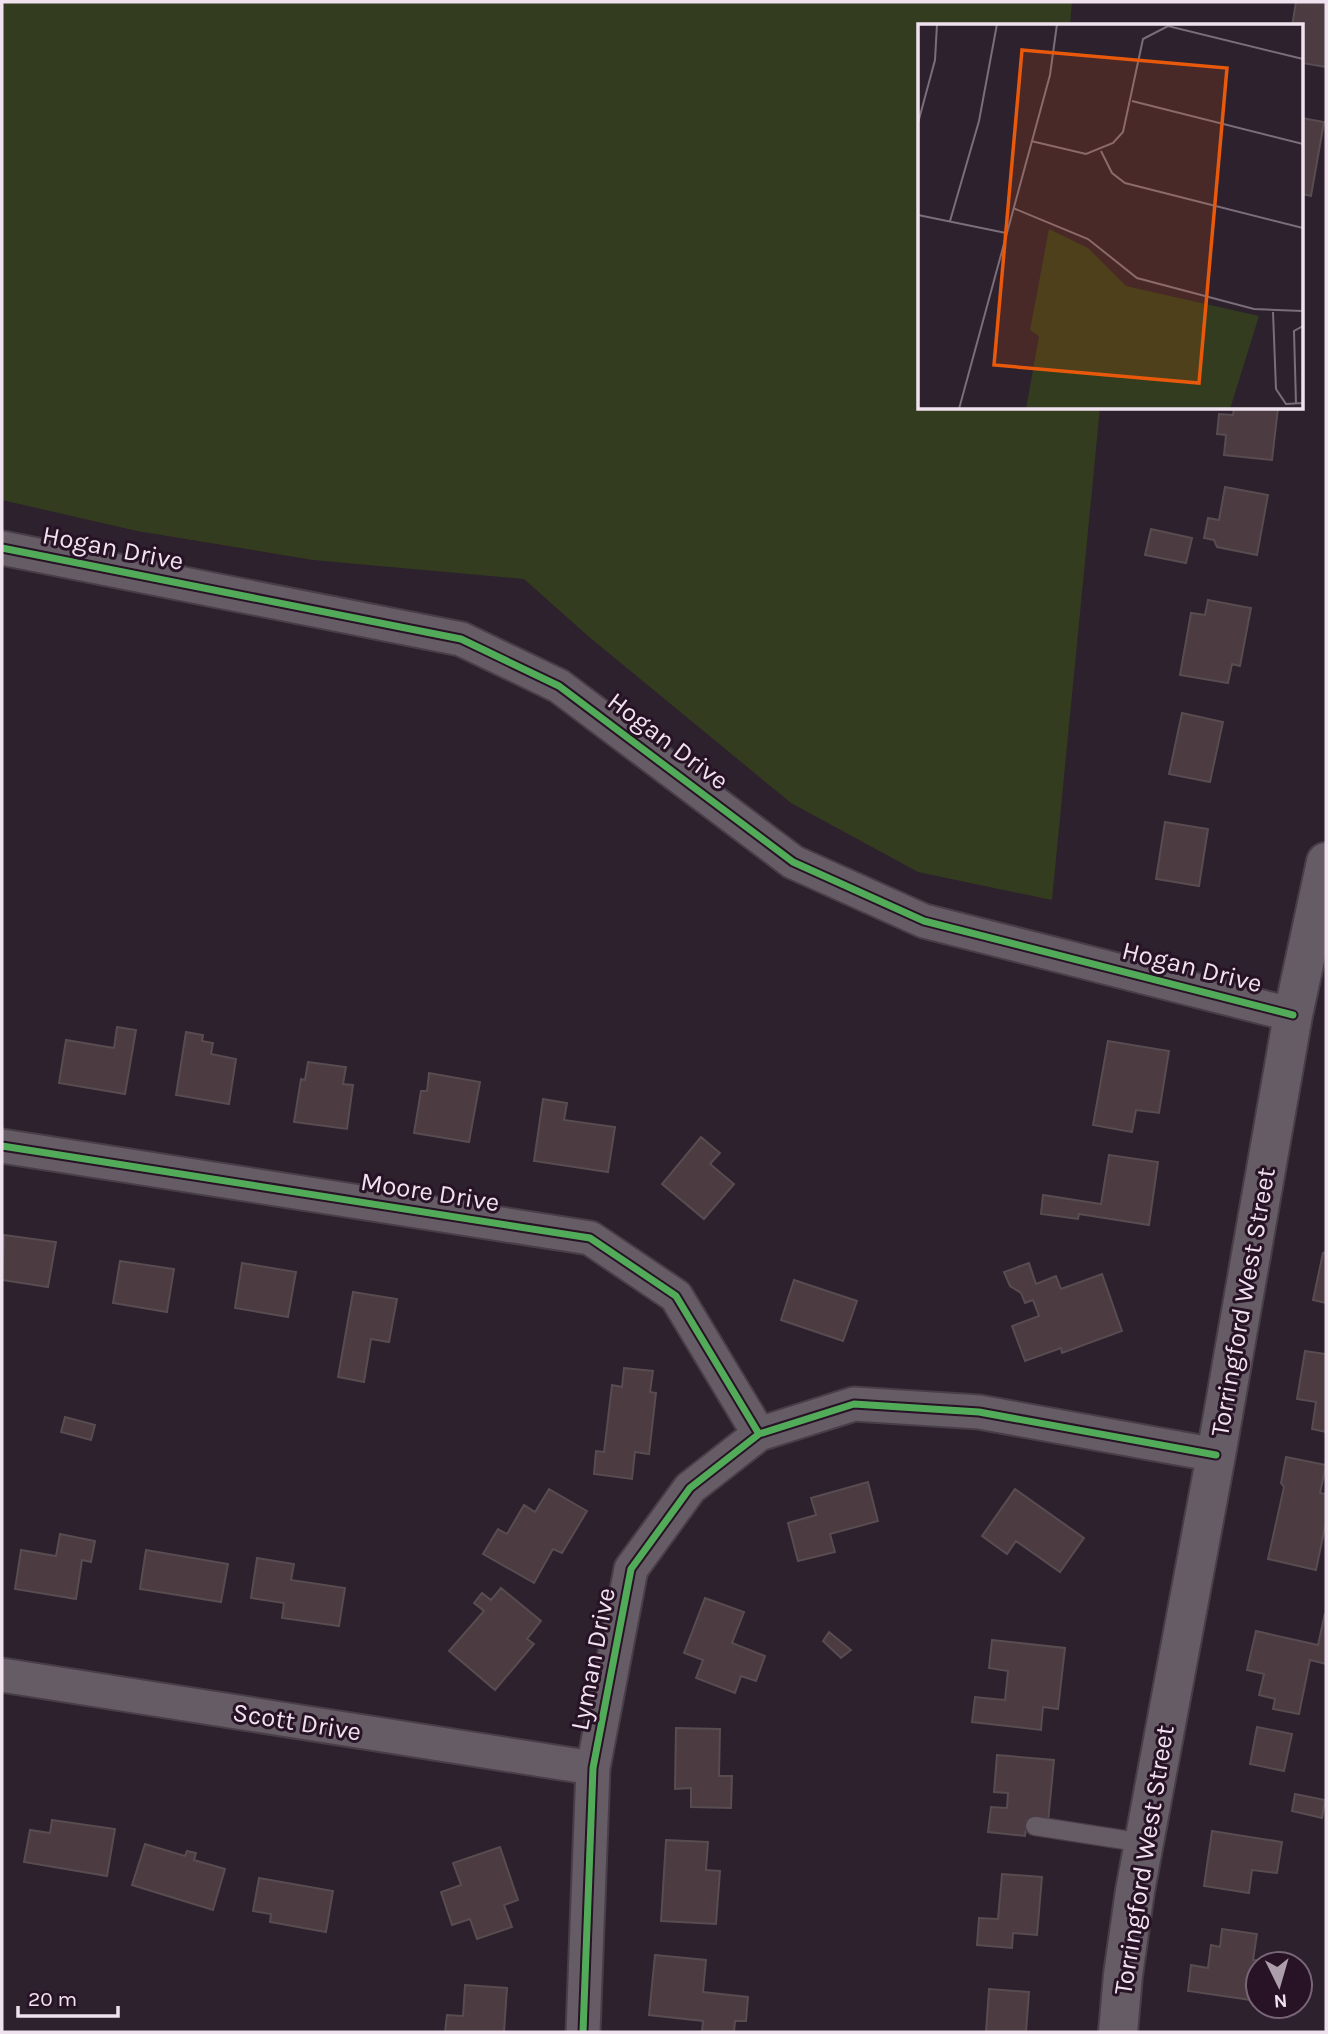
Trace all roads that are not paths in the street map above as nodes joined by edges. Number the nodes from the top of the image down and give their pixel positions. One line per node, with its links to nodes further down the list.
1 (2, 548): 3 (street, Hogan Drive)
2 (1326, 862): 3 (main road, Torringford West Street)
3 (1293, 1015): 6 (main road, Torringford West Street)
4 (2, 1146): 5 (street, Moore Drive)
5 (759, 1434): 6 (street, Lyman Drive); 8 (street, Lyman Drive)
6 (1216, 1455): 10 (main road, Torringford West Street)
7 (2, 1675): 8 (street, Scott Drive)
8 (593, 1768): 11 (street, Lyman Drive)
9 (1035, 1826): 10 (lane)
10 (1144, 1843): 12 (main road, Torringford West Street)
11 (583, 2032)
12 (1118, 2032)

